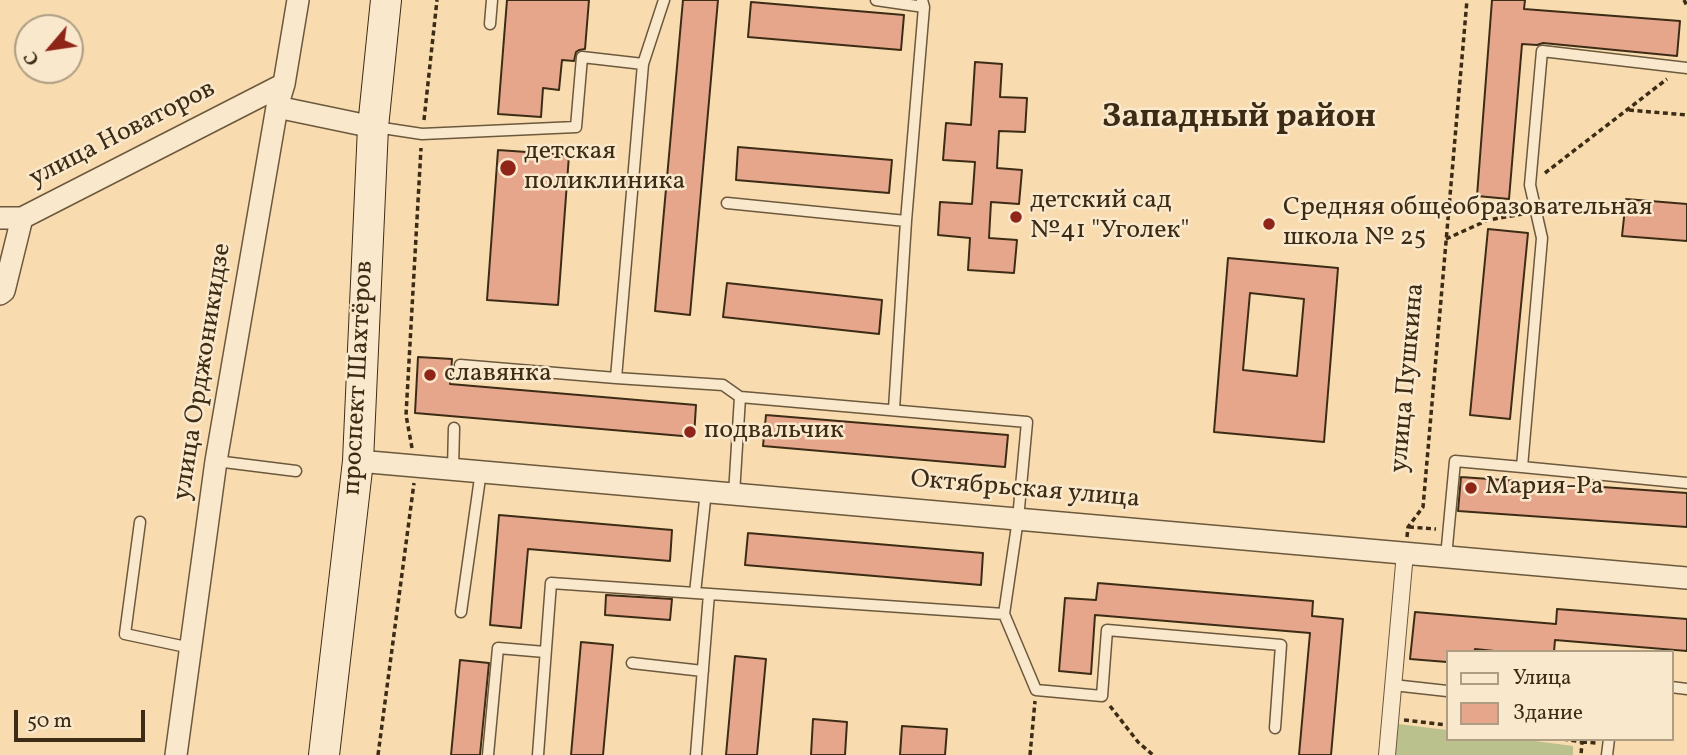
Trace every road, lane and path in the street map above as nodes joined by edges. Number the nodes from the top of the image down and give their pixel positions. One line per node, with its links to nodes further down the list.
1 (298, 0): 15 (street, улица Орджоникидзе)
2 (386, 0): 19 (main road, проспект Шахтёров)
3 (437, 0): 20 (path)
4 (492, 0): 12 (lane)
5 (664, 0): 13 (lane)
6 (876, 0): 10 (lane)
7 (1474, 0): 9 (path)
8 (1684, 0): 11 (path)
9 (1467, 2): 27 (path, улица Пушкина)
10 (923, 3): 26 (lane)
11 (1687, 6)
12 (490, 24)
13 (643, 64): 20 (lane); 30 (lane)
14 (1684, 68): 17 (path); 21 (lane)
15 (284, 84): 16 (street, улица Орджоникидзе); 25 (street, улица Новаторов)
16 (276, 107): 19 (street); 34 (street, улица Орджоникидзе)
17 (1627, 110): 18 (path); 21 (path)
18 (1687, 115)
19 (373, 127): 20 (lane); 35 (main road, проспект Шахтёров)
20 (422, 134): 36 (path)
21 (1530, 185): 23 (lane)
22 (727, 203): 26 (lane)
23 (1536, 212): 27 (path); 37 (lane)
24 (0, 218): 25 (street)
25 (22, 218): 28 (street, улица Новаторов)
26 (906, 221): 32 (lane)
27 (1446, 239): 46 (path, улица Пушкина)
28 (0, 294)
29 (460, 365): 30 (lane)
30 (615, 378): 31 (lane)
31 (740, 397): 32 (lane); 43 (lane)
32 (894, 409): 44 (lane)
33 (454, 428): 38 (lane)
34 (216, 461): 39 (lane); 55 (street, улица Орджоникидзе)
35 (358, 461): 36 (street, Октябрьская улица); 68 (main road, проспект Шахтёров)
36 (416, 466): 38 (street, Октябрьская улица); 69 (path)
37 (1521, 467): 41 (lane); 47 (lane)
38 (453, 469): 40 (street, Октябрьская улица)
39 (296, 471)
40 (481, 471): 42 (street, Октябрьская улица); 53 (lane)
41 (1687, 483)
42 (706, 491): 43 (street, Октябрьская улица); 51 (lane)
43 (734, 494): 44 (street, Октябрьская улица)
44 (1018, 519): 48 (street, Октябрьская улица); 54 (lane)
45 (140, 522): 55 (lane)
46 (1408, 527): 47 (path); 48 (path, улица Пушкина)
47 (1449, 530): 49 (lane)
48 (1405, 553): 49 (street, Октябрьская улица); 59 (street)
49 (1446, 556): 50 (street, Октябрьская улица)
50 (1687, 578)
51 (695, 593): 52 (lane); 56 (lane)
52 (709, 594): 54 (lane); 58 (lane)
53 (461, 612)
54 (1004, 614): 60 (lane)
55 (191, 648): 67 (street, улица Орджоникидзе)
56 (545, 652): 70 (lane); 71 (lane)
57 (632, 663): 58 (lane)
58 (703, 671): 72 (lane)
59 (1393, 685): 61 (lane); 63 (street)
60 (1036, 690): 62 (lane); 73 (path)
61 (1446, 691)
62 (1102, 696): 65 (lane); 74 (path)
63 (1390, 718): 64 (path); 75 (street)
64 (1446, 725)
65 (1275, 728)
66 (1576, 741): 76 (path)
67 (176, 755)
68 (324, 755)
69 (378, 755)
70 (488, 755)
71 (538, 755)
72 (696, 755)
73 (1030, 755)
74 (1153, 755)
75 (1387, 755)
76 (1581, 755)

